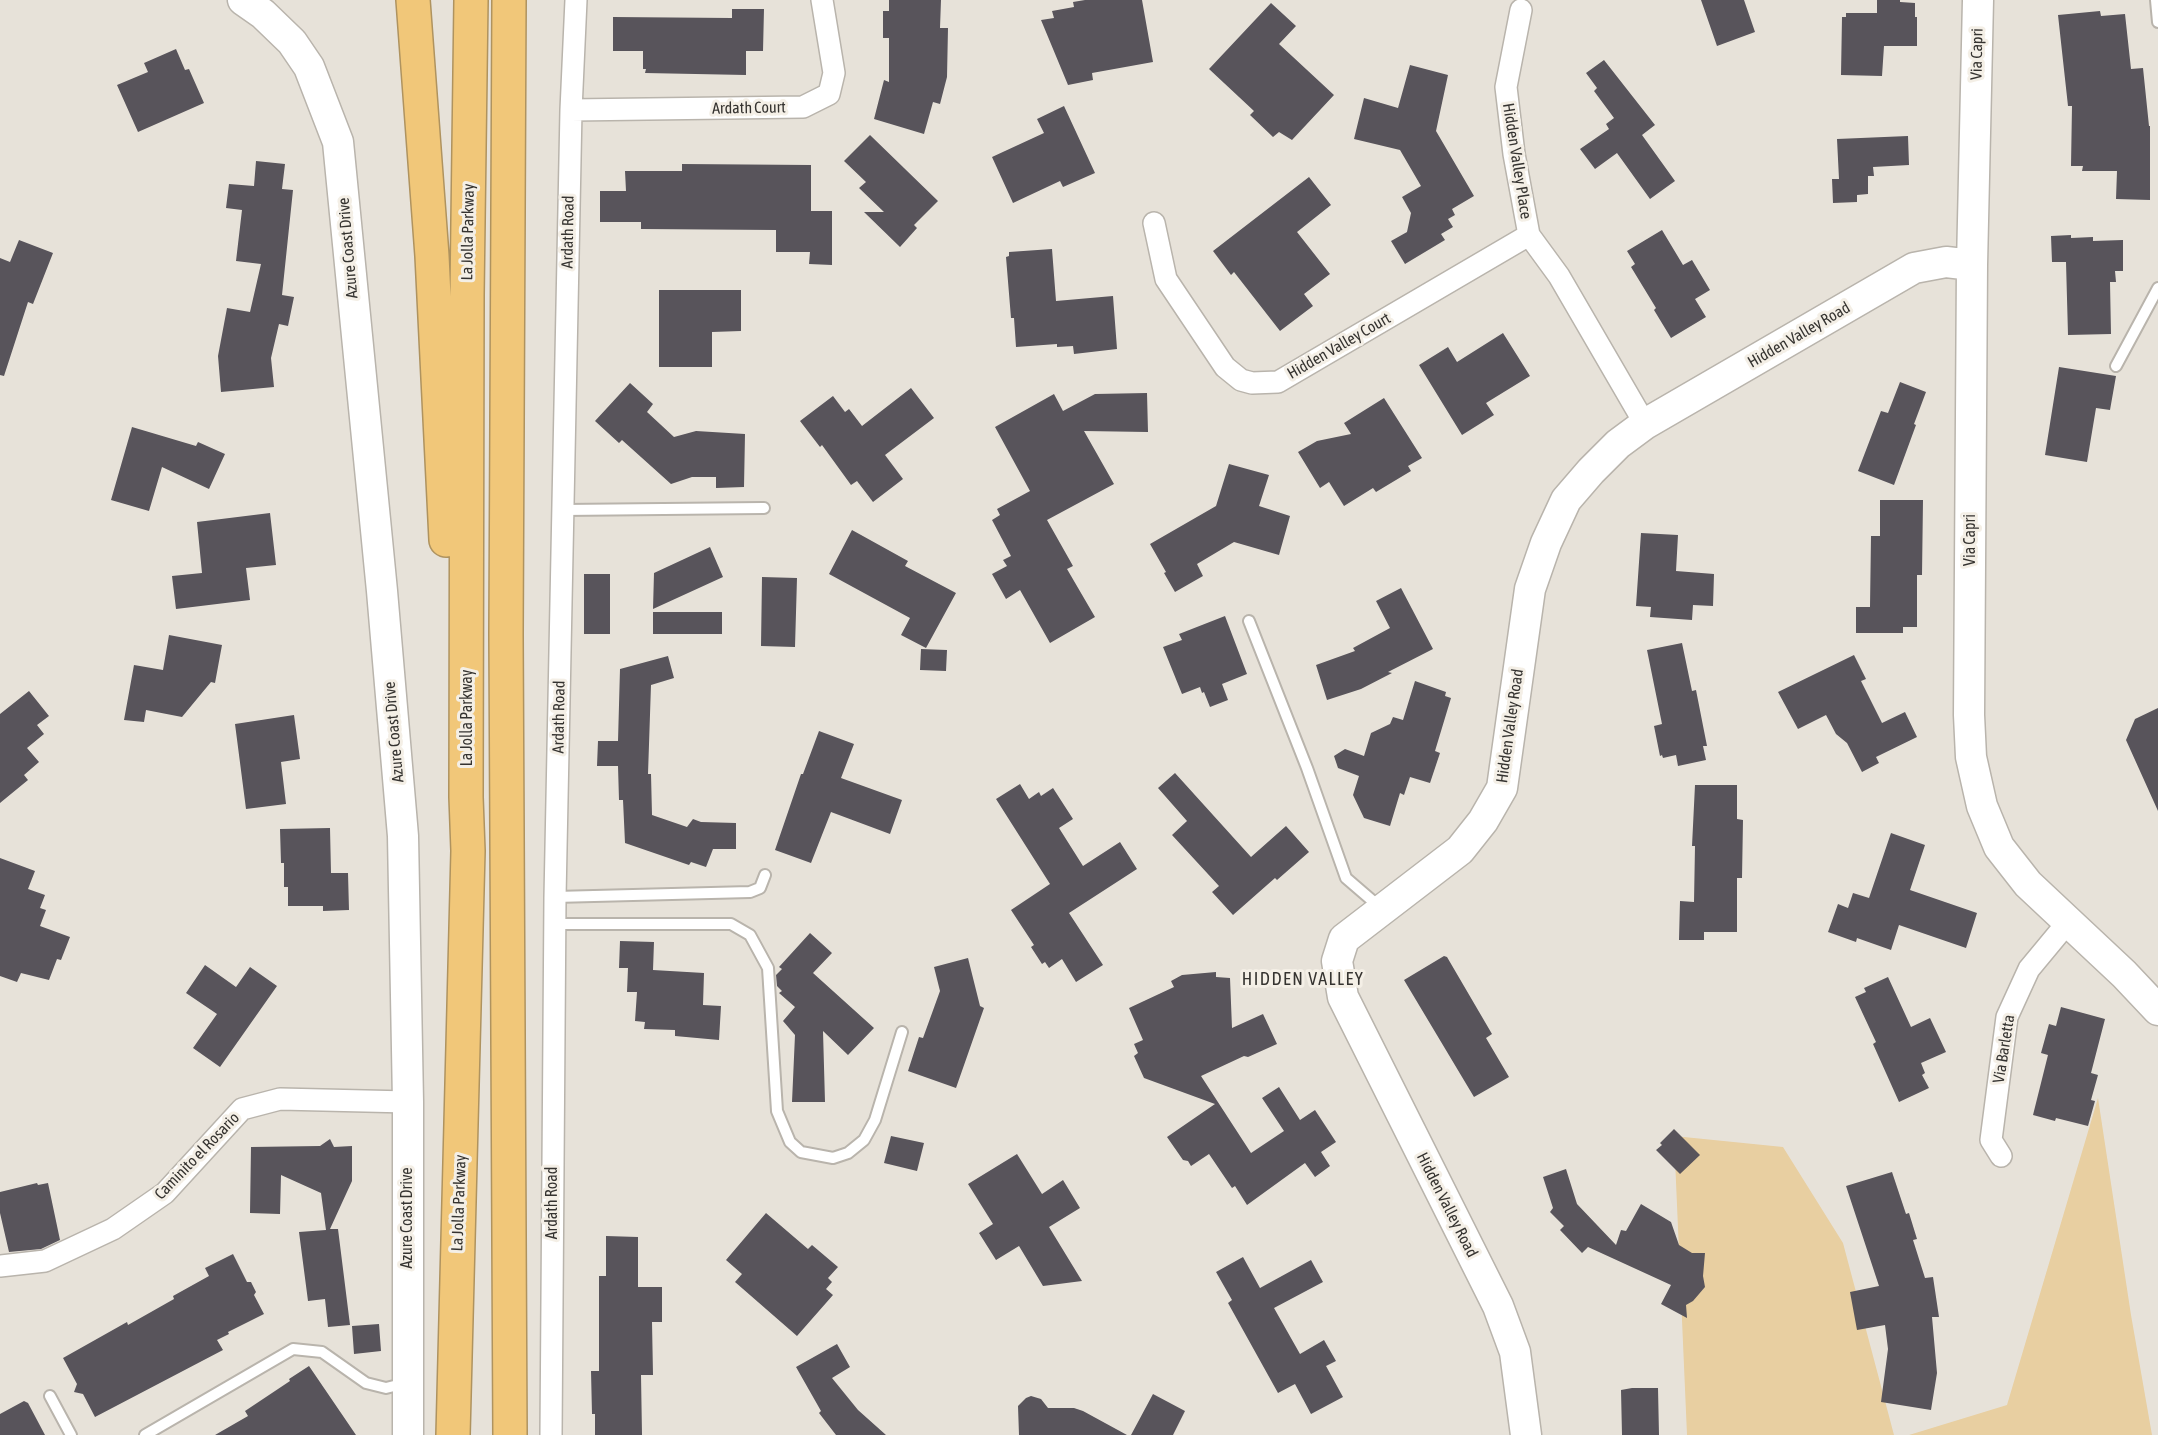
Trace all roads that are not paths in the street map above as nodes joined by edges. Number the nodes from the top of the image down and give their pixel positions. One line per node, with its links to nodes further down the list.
1 (243, 0): 29 (street, Azure Coast Drive)
2 (413, 0): 21 (highway)
3 (471, 0): 21 (highway, La Jolla Parkway)
4 (509, 0): 38 (highway)
5 (576, 0): 11 (street, Ardath Road)
6 (822, 0): 11 (street, Ardath Court)
7 (1978, 0): 14 (street, Via Capri)
8 (2156, 0): 10 (lane)
9 (1521, 10): 13 (street, Hidden Valley Place)
10 (2158, 22)
11 (571, 110): 19 (street, Ardath Road)
12 (1154, 223): 13 (street, Hidden Valley Court)
13 (1529, 235): 17 (street, Hidden Valley Place)
14 (1972, 265): 17 (street, Hidden Valley Road); 25 (street, Via Capri)
15 (2158, 288): 16 (lane)
16 (2116, 366)
17 (1645, 424): 24 (street, Hidden Valley Road)
18 (764, 508): 19 (lane)
19 (563, 510): 23 (street, Ardath Road)
20 (1249, 621): 24 (lane)
21 (466, 797): 37 (highway, La Jolla Parkway)
22 (765, 874): 23 (lane)
23 (555, 897): 26 (street, Ardath Road)
24 (1383, 909): 40 (street, Hidden Valley Road)
25 (2068, 922): 27 (street, Via Capri); 30 (street, Via Barletta)
26 (555, 924): 28 (lane); 39 (street, Ardath Road)
27 (2158, 1010)
28 (902, 1032)
29 (408, 1102): 31 (street, Caminito el Rosario); 32 (street, Azure Coast Drive)
30 (2001, 1156)
31 (0, 1266)
32 (407, 1383): 35 (lane); 36 (street, Azure Coast Drive)
33 (50, 1396): 34 (lane)
34 (71, 1435)
35 (145, 1435)
36 (408, 1435)
37 (453, 1435)
38 (510, 1435)
39 (550, 1435)
40 (1526, 1435)

